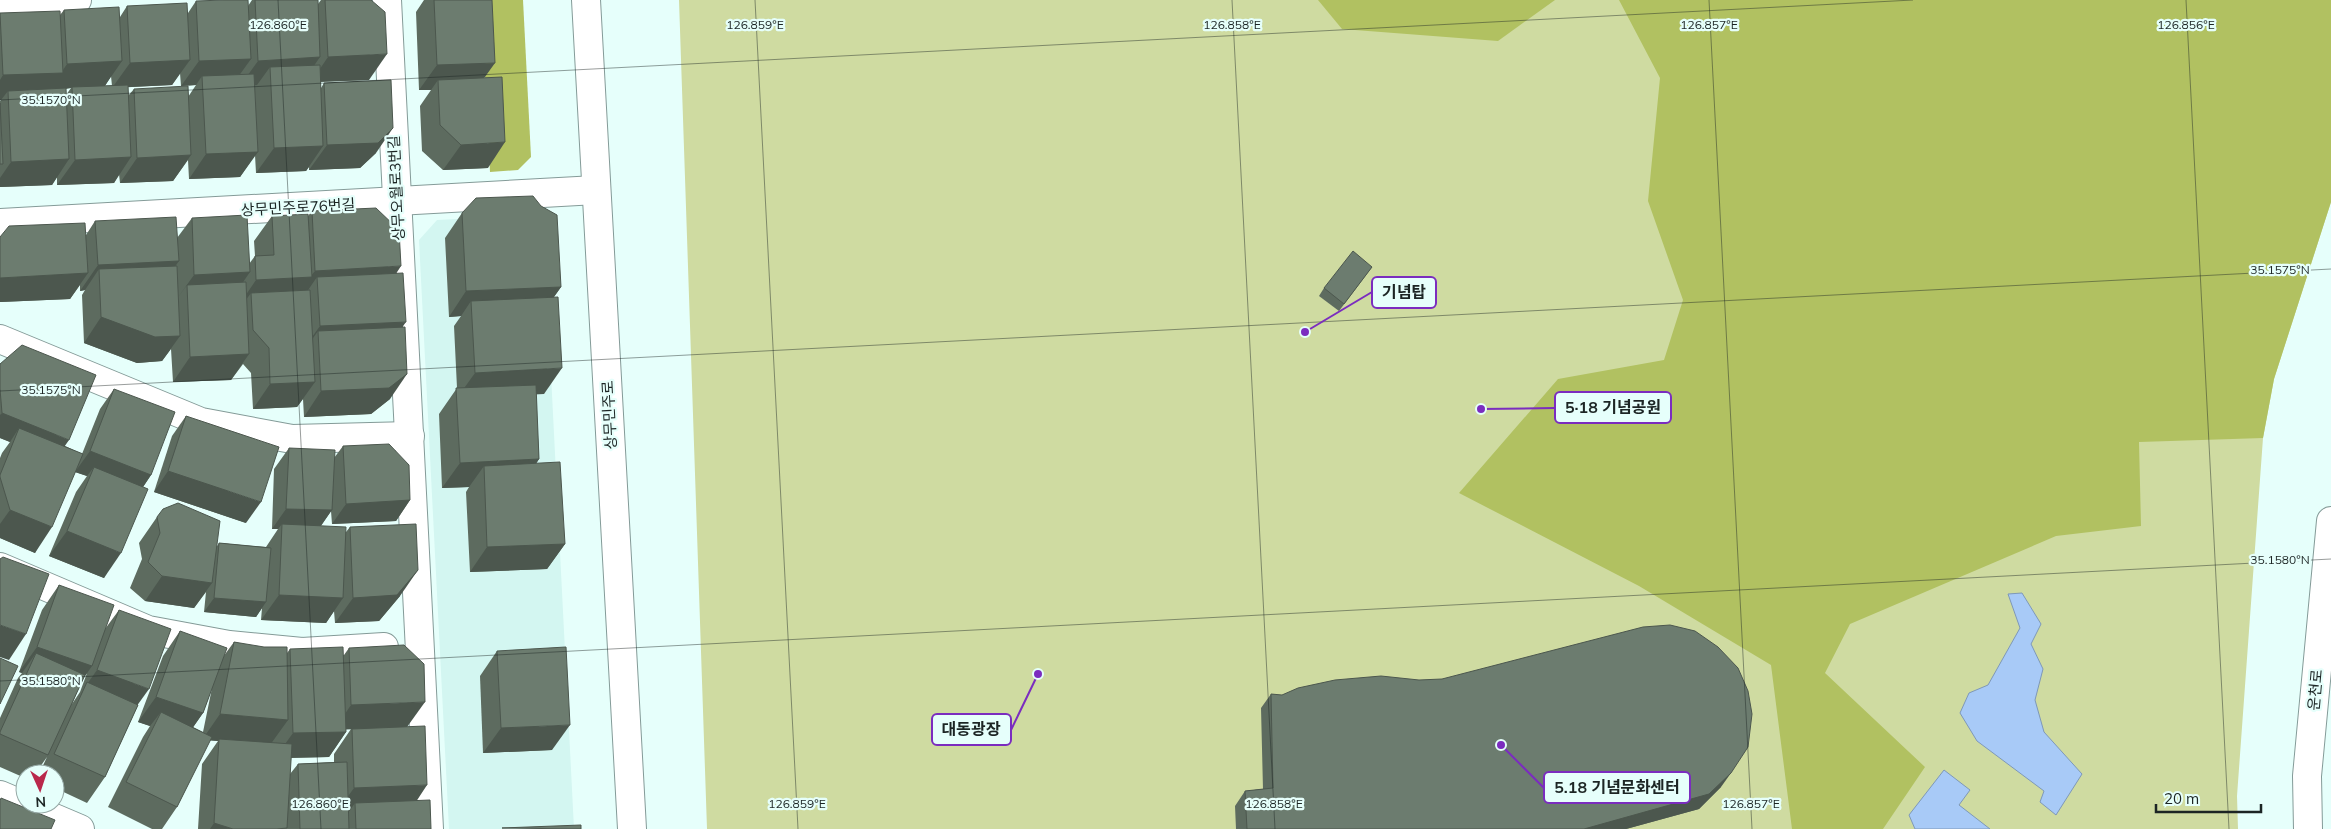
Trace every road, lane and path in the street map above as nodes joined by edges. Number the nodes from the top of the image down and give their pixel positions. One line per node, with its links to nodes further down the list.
1 (78, 0): 4 (street)
2 (387, 0): 6 (street, 상무오월로3번길)
3 (586, 0): 5 (street, 상무민주로)
4 (0, 5)
5 (596, 190): 6 (street, 상무민주로76번길); 16 (street, 상무민주로)
6 (397, 201): 7 (street, 상무민주로76번길); 9 (street, 상무오월로3번길)
7 (0, 223)
8 (0, 339): 9 (street)
9 (410, 436): 12 (street, 상무오월로3번길)
10 (2331, 521): 17 (street, 운천로)
11 (0, 566): 12 (street)
12 (420, 645): 15 (street, 상무오월로3번길)
13 (0, 795): 14 (street)
14 (80, 829)
15 (429, 829)
16 (632, 829)
17 (2308, 829)

